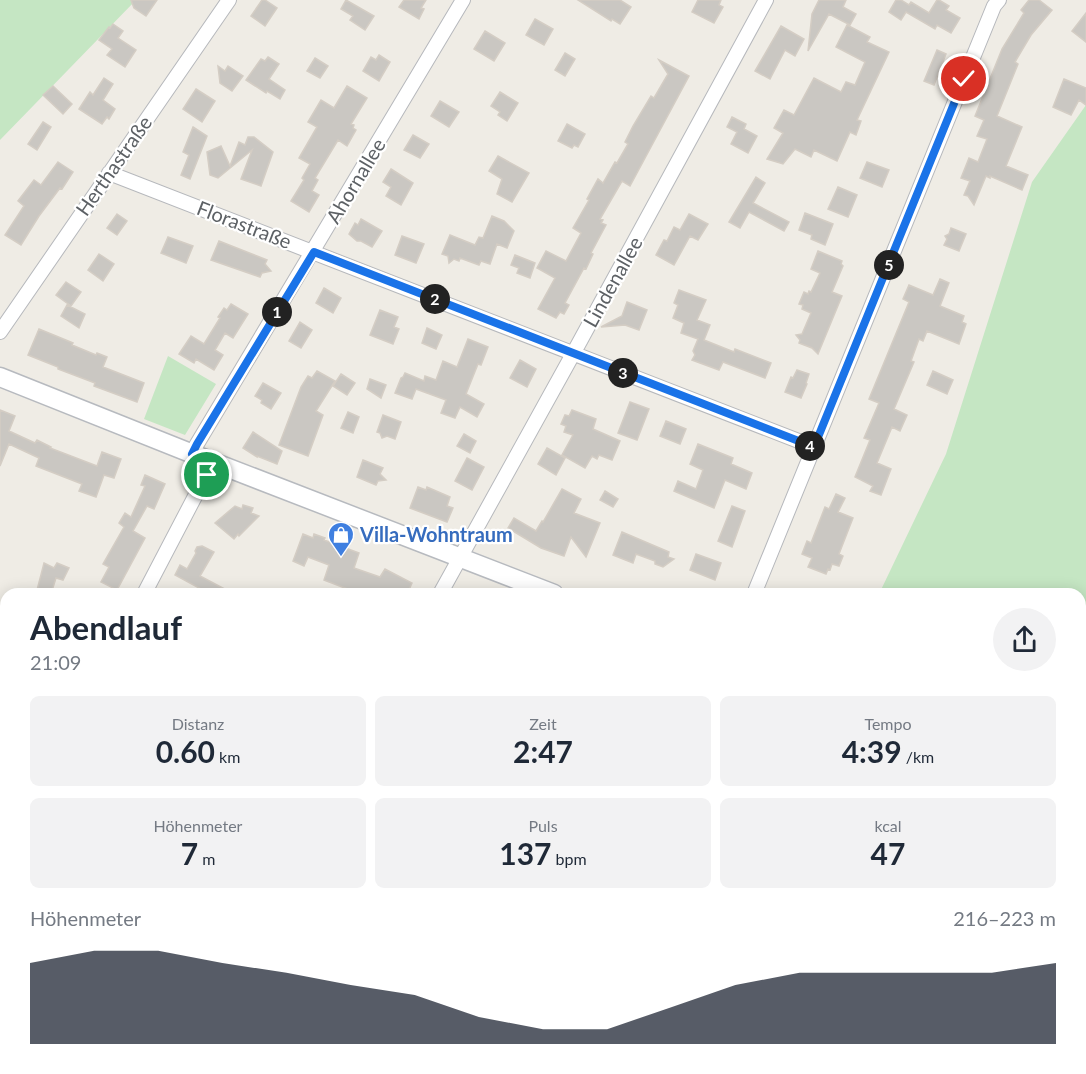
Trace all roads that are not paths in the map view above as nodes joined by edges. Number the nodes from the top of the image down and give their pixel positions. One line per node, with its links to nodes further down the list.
1 (229, 0): 5 (street, Herthastraße)
2 (463, 0): 6 (street, Ahornallee)
3 (766, 0): 8 (street, Lindenallee)
4 (993, 2): 10 (street)
5 (109, 173): 6 (street, Florastraße); 7 (street, Herthastraße)
6 (314, 252): 8 (street, Florastraße); 11 (street, Ahornallee)
7 (0, 332)
8 (573, 354): 10 (street, Florastraße); 13 (street, Lindenallee)
9 (0, 377): 11 (main road)
10 (814, 447): 17 (street)
11 (192, 454): 12 (main road)
12 (213, 462): 13 (main road); 14 (street)
13 (460, 558): 15 (street, Lindenallee); 16 (main road)
14 (147, 588)
15 (443, 588)
16 (538, 588)
17 (756, 588)

